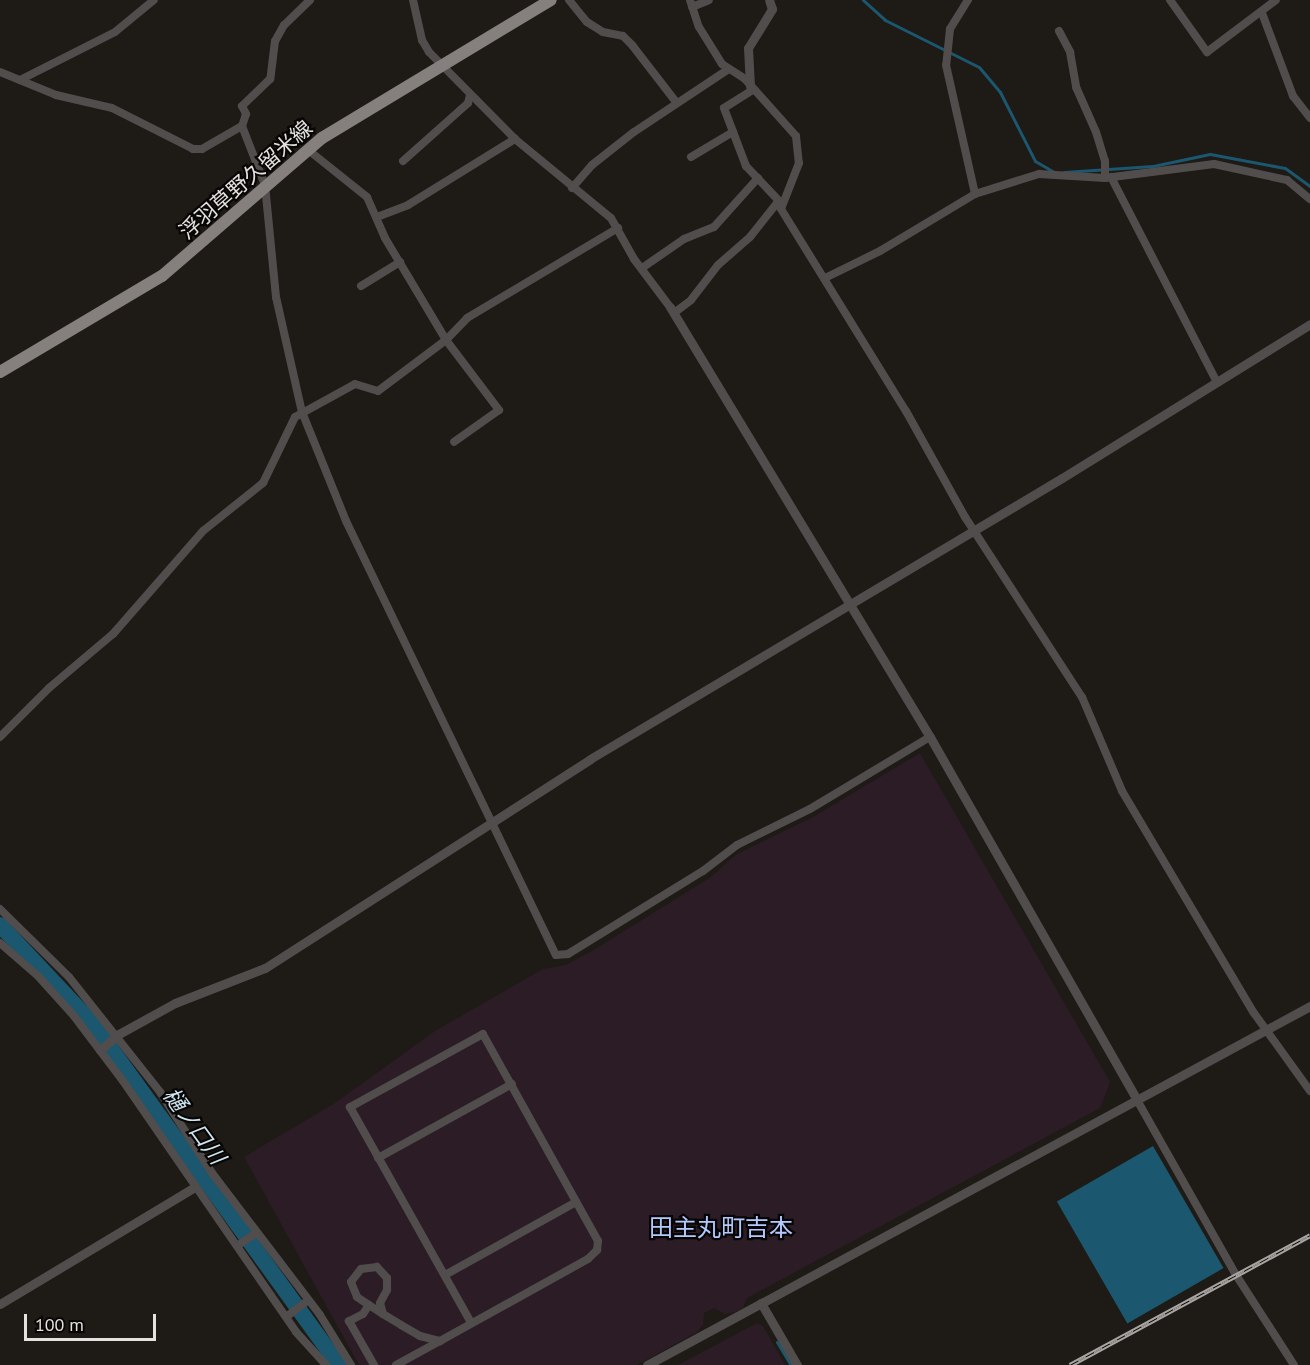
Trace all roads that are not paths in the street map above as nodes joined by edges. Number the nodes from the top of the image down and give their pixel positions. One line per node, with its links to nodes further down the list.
1 (154, 0): 17 (street)
2 (310, 0): 22 (street)
3 (413, 0): 14 (street)
4 (551, 0): 14 (main road, 浮羽草野久留米線)
5 (569, 0): 20 (street)
6 (709, 0): 11 (street)
7 (769, 0): 18 (street)
8 (968, 0): 32 (street)
9 (1170, 0): 12 (street)
10 (1276, 0): 12 (street)
11 (691, 4): 15 (street)
12 (1262, 13): 21 (street)
13 (1059, 31): 28 (street)
14 (442, 65): 19 (street); 25 (main road, 浮羽草野久留米線)
15 (729, 69): 18 (street); 20 (street)
16 (0, 72): 17 (street)
17 (20, 80): 22 (street)
18 (752, 88): 23 (street); 34 (street)
19 (470, 95): 24 (street); 27 (street)
20 (676, 102): 31 (street)
21 (1310, 118)
22 (242, 126): 30 (street)
23 (733, 132): 26 (street); 29 (street)
24 (515, 139): 31 (street); 35 (street)
25 (308, 149): 30 (main road, 浮羽草野久留米線); 35 (street)
26 (691, 157)
27 (403, 161)
28 (1107, 177): 32 (street); 33 (street); 45 (street)
29 (758, 178): 34 (street); 38 (street)
30 (264, 185): 44 (main road, 浮羽草野久留米線); 46 (street)
31 (572, 188): 36 (street)
32 (975, 194): 39 (street)
33 (1310, 199)
34 (781, 203): 39 (street); 41 (street)
35 (377, 217): 37 (street)
36 (618, 228): 38 (street); 43 (street)
37 (399, 262): 40 (street); 43 (street)
38 (642, 268): 41 (street)
39 (825, 278): 48 (street)
40 (361, 286)
41 (672, 310): 49 (street)
42 (1310, 324): 45 (street)
43 (446, 340): 46 (street); 47 (street)
44 (0, 372)
45 (1217, 382): 48 (street)
46 (302, 412): 50 (street); 52 (street)
47 (454, 442)
48 (975, 531): 49 (street); 56 (street)
49 (849, 606): 51 (street); 52 (street)
50 (0, 737)
51 (930, 737): 52 (street); 61 (street)
52 (489, 823): 57 (street)
53 (0, 909): 57 (street)
54 (0, 943): 58 (street)
55 (1310, 1006): 56 (street)
56 (1266, 1030): 60 (street); 61 (street)
57 (115, 1037): 58 (street); 65 (street)
58 (101, 1049): 63 (street)
59 (512, 1084): 62 (street); 62 (street); 64 (street)
60 (1310, 1091)
61 (1137, 1100): 69 (street); 82 (street)
62 (378, 1158): 67 (street)
63 (195, 1187): 66 (street); 70 (street)
64 (576, 1202): 67 (street); 74 (street)
65 (254, 1234): 66 (street); 68 (street)
66 (238, 1245): 73 (street)
67 (445, 1275): 74 (street)
68 (306, 1302): 73 (street); 77 (street)
69 (761, 1303): 80 (street); 81 (street)
70 (0, 1304)
71 (369, 1305): 72 (street); 72 (street); 78 (street)
72 (383, 1314): 75 (street)
73 (288, 1316): 76 (street)
74 (471, 1323): 75 (street)
75 (440, 1341): 79 (street)
76 (326, 1365)
77 (351, 1365)
78 (374, 1365)
79 (396, 1365)
80 (647, 1365)
81 (797, 1365)
82 (1293, 1365)

